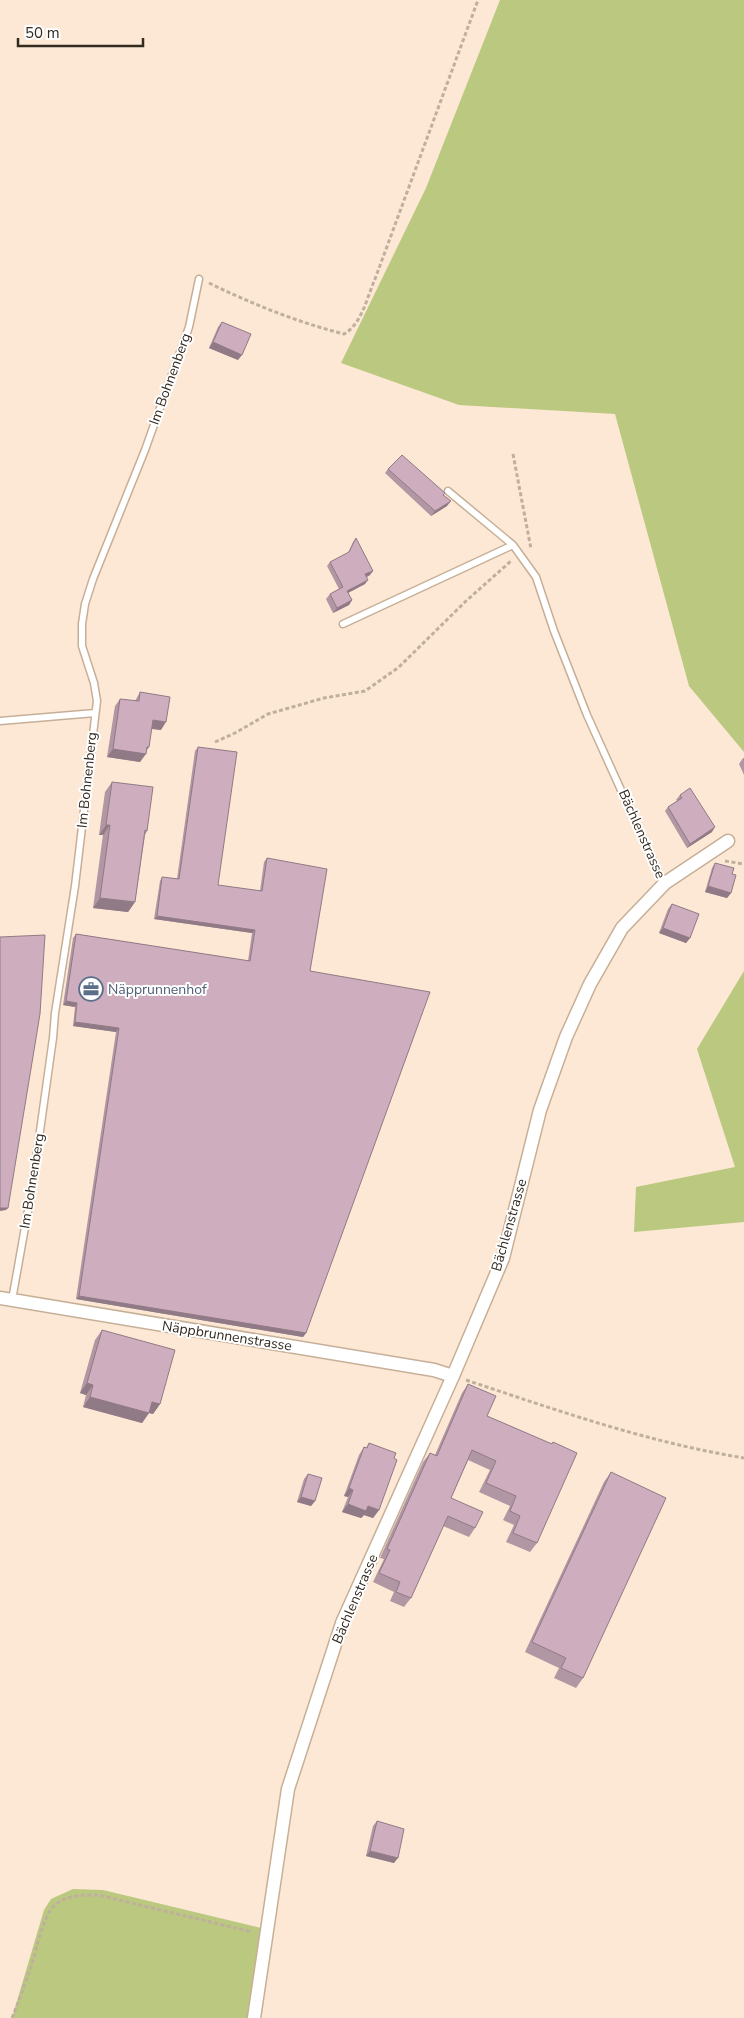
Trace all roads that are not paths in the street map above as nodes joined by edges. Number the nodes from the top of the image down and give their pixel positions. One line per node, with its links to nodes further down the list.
1 (199, 279): 5 (lane, Im Bohnenberg)
2 (448, 492): 3 (lane, Bächlenstrasse)
3 (513, 545): 4 (lane); 8 (lane, Bächlenstrasse)
4 (344, 624)
5 (95, 713): 6 (lane); 9 (lane, Im Bohnenberg)
6 (0, 721)
7 (728, 841): 8 (street)
8 (665, 883): 10 (street, Bächlenstrasse)
9 (6, 1299): 10 (street, Näppbrunnenstrasse)
10 (453, 1376): 11 (street, Bächlenstrasse)
11 (254, 2018)

